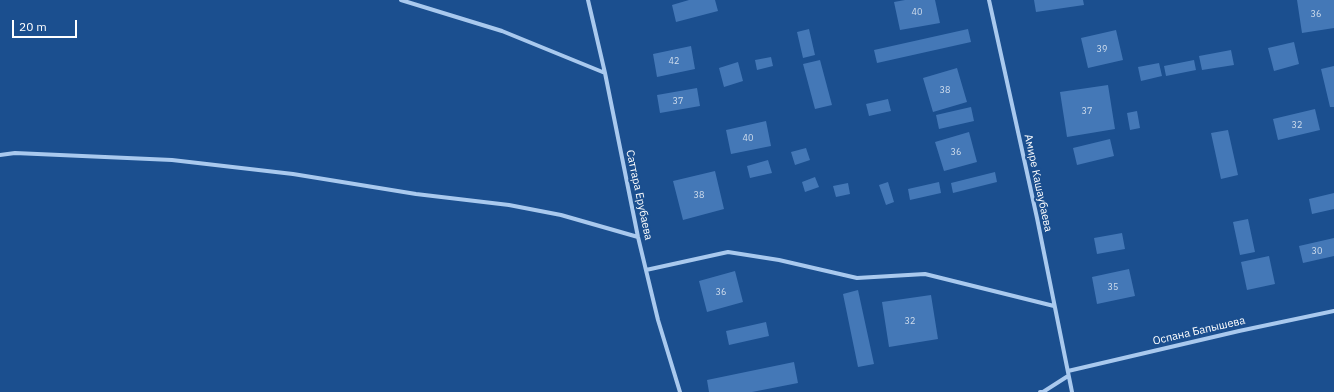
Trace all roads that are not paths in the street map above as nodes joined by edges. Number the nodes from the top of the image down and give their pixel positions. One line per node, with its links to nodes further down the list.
1 (401, 0): 4 (street)
2 (588, 0): 4 (street, Саттара Ерубаева)
3 (989, 0): 8 (street, Амире Кашаубаева)
4 (605, 74): 6 (street, Саттара Ерубаева)
5 (0, 155): 6 (street)
6 (638, 237): 7 (street, Саттара Ерубаева)
7 (646, 270): 8 (street); 12 (street, Саттара Ерубаева)
8 (1054, 306): 10 (street, Амире Кашаубаева)
9 (1334, 311): 10 (street, Оспана Бапышева)
10 (1068, 370): 11 (street, Амире Кашаубаева)
11 (1068, 376): 13 (street); 14 (street)
12 (680, 392)
13 (1040, 392)
14 (1072, 392)

